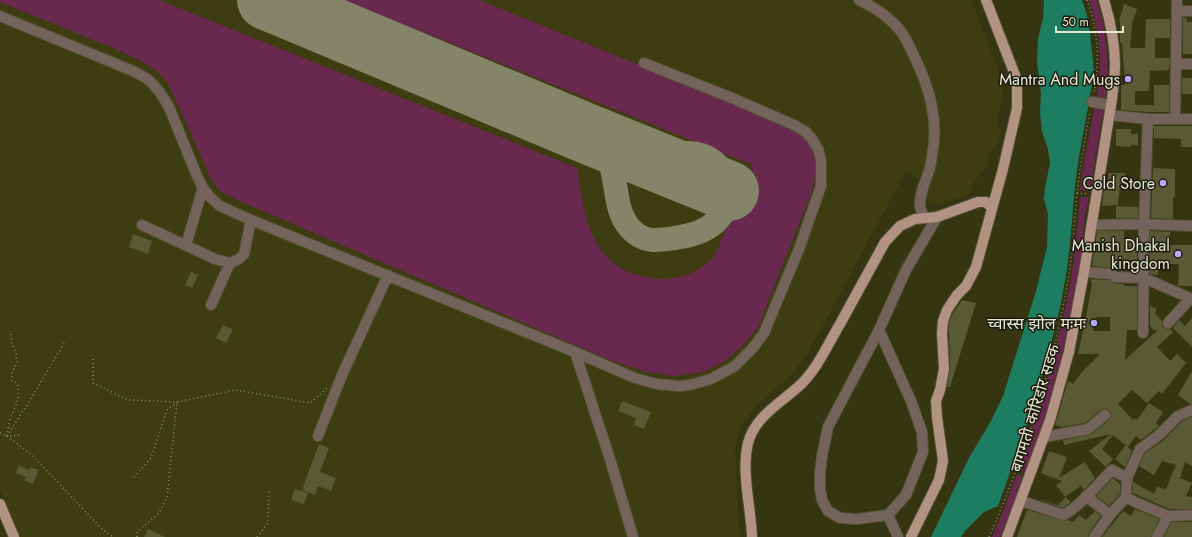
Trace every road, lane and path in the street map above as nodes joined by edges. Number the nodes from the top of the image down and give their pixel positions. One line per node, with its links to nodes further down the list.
1 (859, 0): 21 (street)
2 (986, 0): 19 (main road)
3 (1087, 0): 12 (path)
4 (1104, 0): 13 (main road, बागमती कोरिडोर सडक)
5 (1177, 0): 6 (street)
6 (1177, 11): 7 (street); 10 (street)
7 (1192, 11)
8 (0, 16): 18 (street)
9 (644, 63): 39 (street)
10 (1176, 64): 11 (street); 16 (street)
11 (1192, 64)
12 (1092, 102): 13 (street); 69 (path)
13 (1111, 105): 14 (main road, बागमती कोरिडोर सडक)
14 (1109, 115): 15 (street); 25 (main road, बागमती कोरिडोर सडक)
15 (1148, 119): 16 (street); 23 (street)
16 (1175, 119): 17 (street)
17 (1192, 119)
18 (203, 188): 22 (street); 27 (street)
19 (992, 208): 20 (main road); 68 (main road)
20 (937, 217): 21 (main road); 35 (street)
21 (924, 218): 66 (main road)
22 (251, 220): 28 (street); 30 (street)
23 (1144, 224): 25 (street); 26 (street); 31 (street)
24 (142, 225): 27 (street)
25 (1091, 225): 29 (main road, बागमती कोरिडोर सडक)
26 (1192, 226)
27 (186, 245): 28 (street)
28 (230, 263): 33 (street)
29 (1084, 272): 31 (street); 49 (main road, बागमती कोरिडोर सडक)
30 (388, 276): 39 (street); 41 (street)
31 (1144, 278): 32 (street); 37 (street)
32 (1191, 299): 34 (street)
33 (211, 306)
34 (1168, 323)
35 (879, 330): 57 (street); 57 (street)
36 (10, 331): 47 (path)
37 (1143, 333)
38 (65, 342): 47 (path)
39 (575, 352): 65 (street)
40 (93, 359): 42 (path)
41 (342, 375): 42 (path); 48 (street)
42 (177, 402): 50 (path); 63 (path)
43 (1192, 410): 51 (street)
44 (1105, 415): 49 (street)
45 (0, 433): 47 (path)
46 (19, 435): 47 (path)
47 (7, 436): 62 (path)
48 (318, 436)
49 (1044, 437): 55 (main road, बागमती कोरिडोर सडक)
50 (134, 478)
51 (1127, 478): 53 (street); 54 (street)
52 (269, 490): 64 (path)
53 (1086, 496): 55 (street); 58 (street)
54 (1126, 497): 58 (street); 60 (street)
55 (1021, 501): 70 (main road, बागमती कोरिडोर सडक)
56 (0, 504): 61 (main road)
57 (888, 515): 67 (street)
58 (1110, 515): 71 (street)
59 (1192, 515): 60 (street)
60 (1168, 516): 72 (street)
61 (14, 537)
62 (113, 537)
63 (137, 537)
64 (256, 537)
65 (633, 537)
66 (752, 537)
67 (898, 537)
68 (911, 537)
69 (989, 537)
70 (1007, 537)
71 (1094, 537)
72 (1157, 537)

